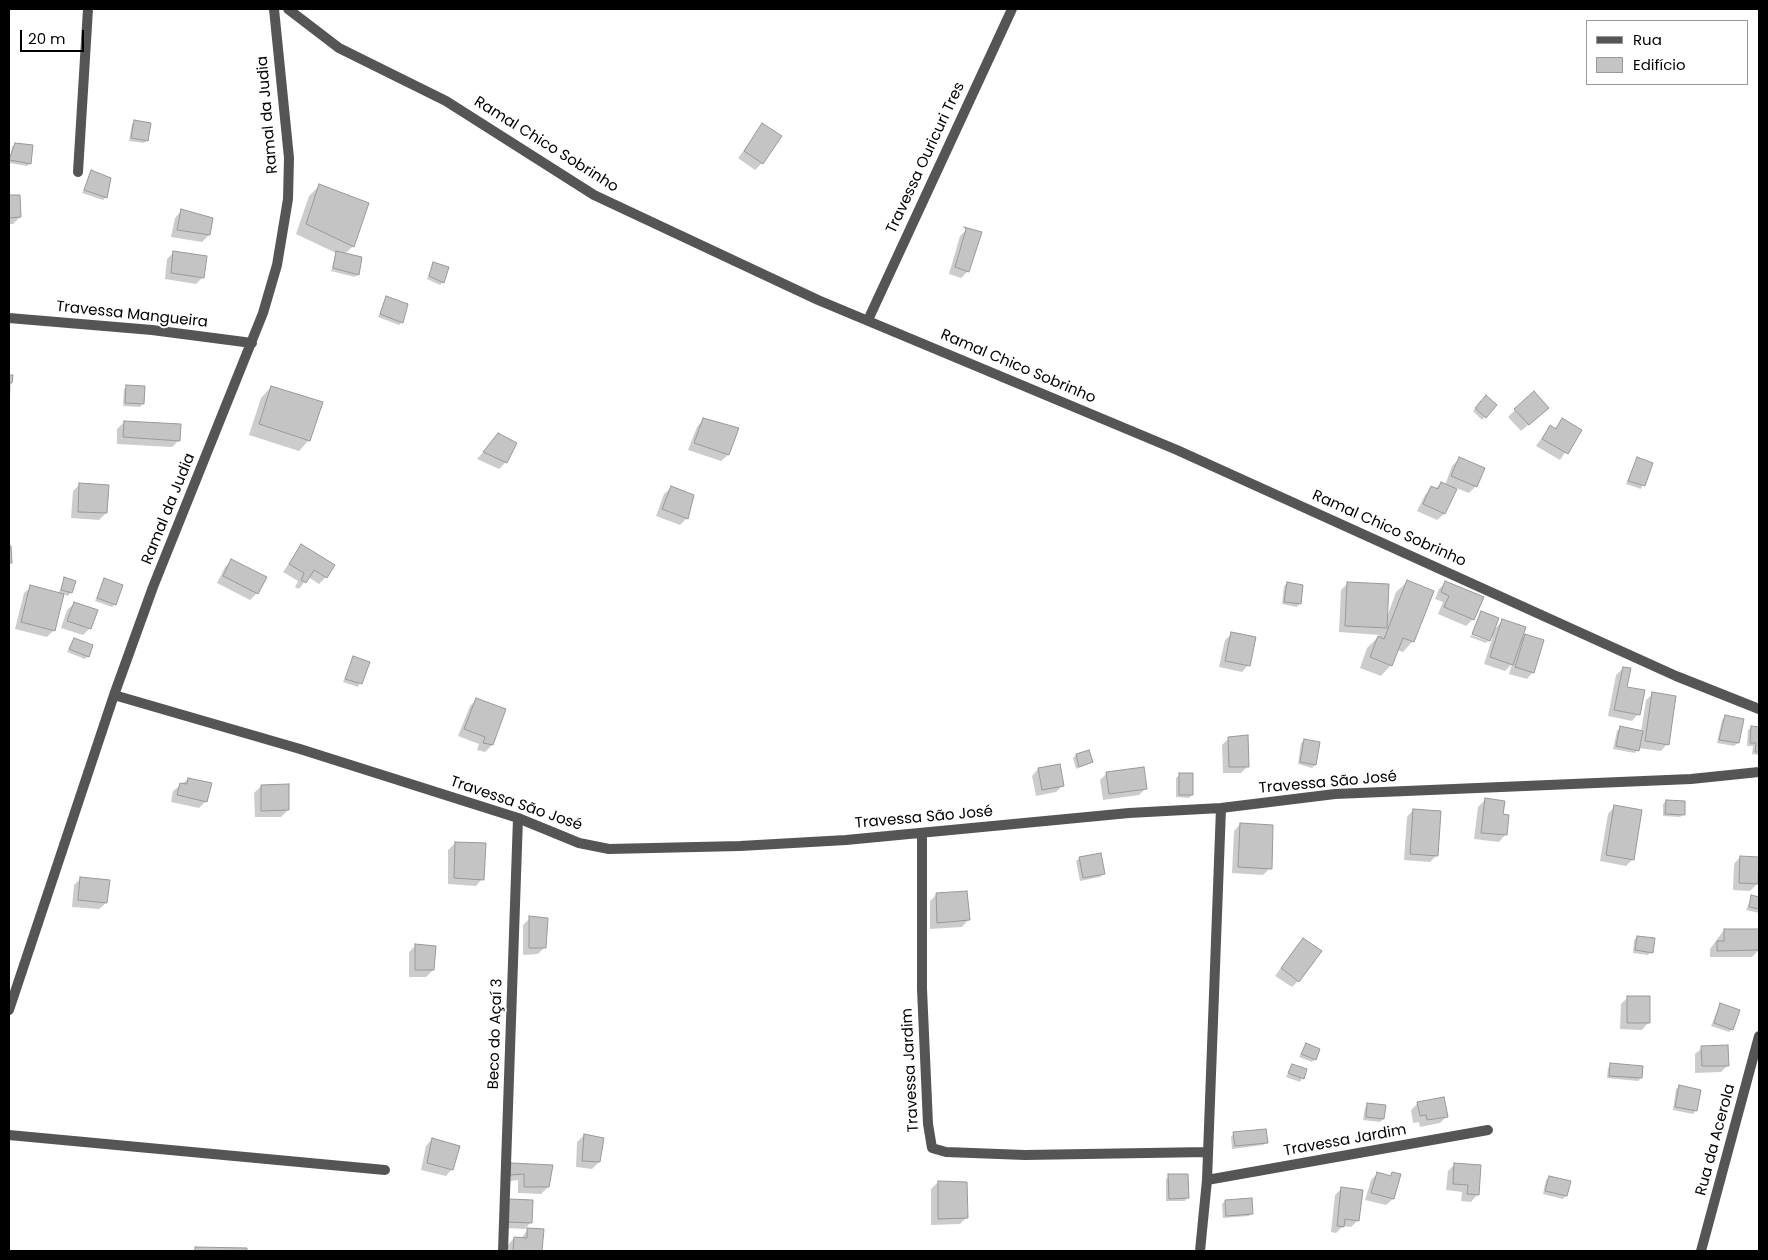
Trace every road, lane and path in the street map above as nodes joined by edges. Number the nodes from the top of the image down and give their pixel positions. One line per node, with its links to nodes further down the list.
1 (88, 9): 5 (street)
2 (274, 9): 8 (street, Ramal da Judia)
3 (288, 9): 7 (street, Ramal Chico Sobrinho)
4 (1012, 9): 7 (street, Travessa Ouricuri Tres)
5 (78, 172)
6 (9, 318): 8 (street, Travessa Mangueira)
7 (868, 320): 10 (street, Ramal Chico Sobrinho)
8 (252, 343): 9 (street, Ramal da Judia)
9 (114, 695): 13 (street, Travessa São José); 15 (street, Ramal da Judia)
10 (1759, 709)
11 (1759, 772): 12 (street, Travessa São José)
12 (1221, 808): 14 (street, Travessa São José); 19 (street)
13 (518, 818): 14 (street, Travessa São José); 22 (street, Beco do Açaí 3)
14 (922, 834): 19 (street, Travessa Jardim)
15 (9, 1010)
16 (1759, 1036): 24 (street, Rua da Acerola)
17 (1488, 1130): 21 (street, Travessa Jardim)
18 (9, 1135): 20 (street)
19 (1208, 1152): 21 (street)
20 (385, 1170)
21 (1207, 1180): 23 (street)
22 (503, 1251)
23 (1200, 1251)
24 (1701, 1251)

